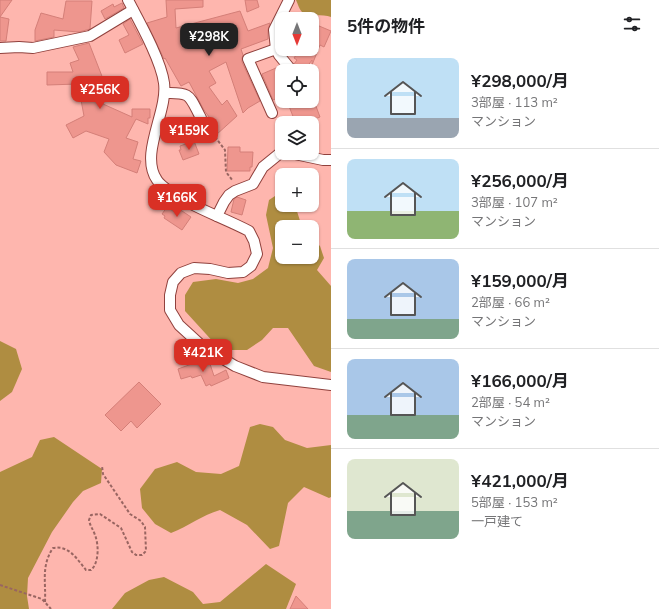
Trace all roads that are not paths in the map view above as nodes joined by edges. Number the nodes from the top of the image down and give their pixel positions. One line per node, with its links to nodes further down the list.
1 (128, 0): 3 (street)
2 (289, 0): 4 (street)
3 (133, 10): 7 (street); 11 (street)
4 (283, 12)
5 (275, 28): 6 (street)
6 (275, 40)
7 (0, 48)
8 (275, 49): 12 (street)
9 (279, 56): 10 (street)
10 (286, 64)
11 (165, 93): 13 (street); 17 (street)
12 (272, 113)
13 (201, 118)
14 (275, 157): 17 (street)
15 (319, 159): 16 (street)
16 (331, 160)
17 (216, 216): 18 (street)
18 (331, 385)

